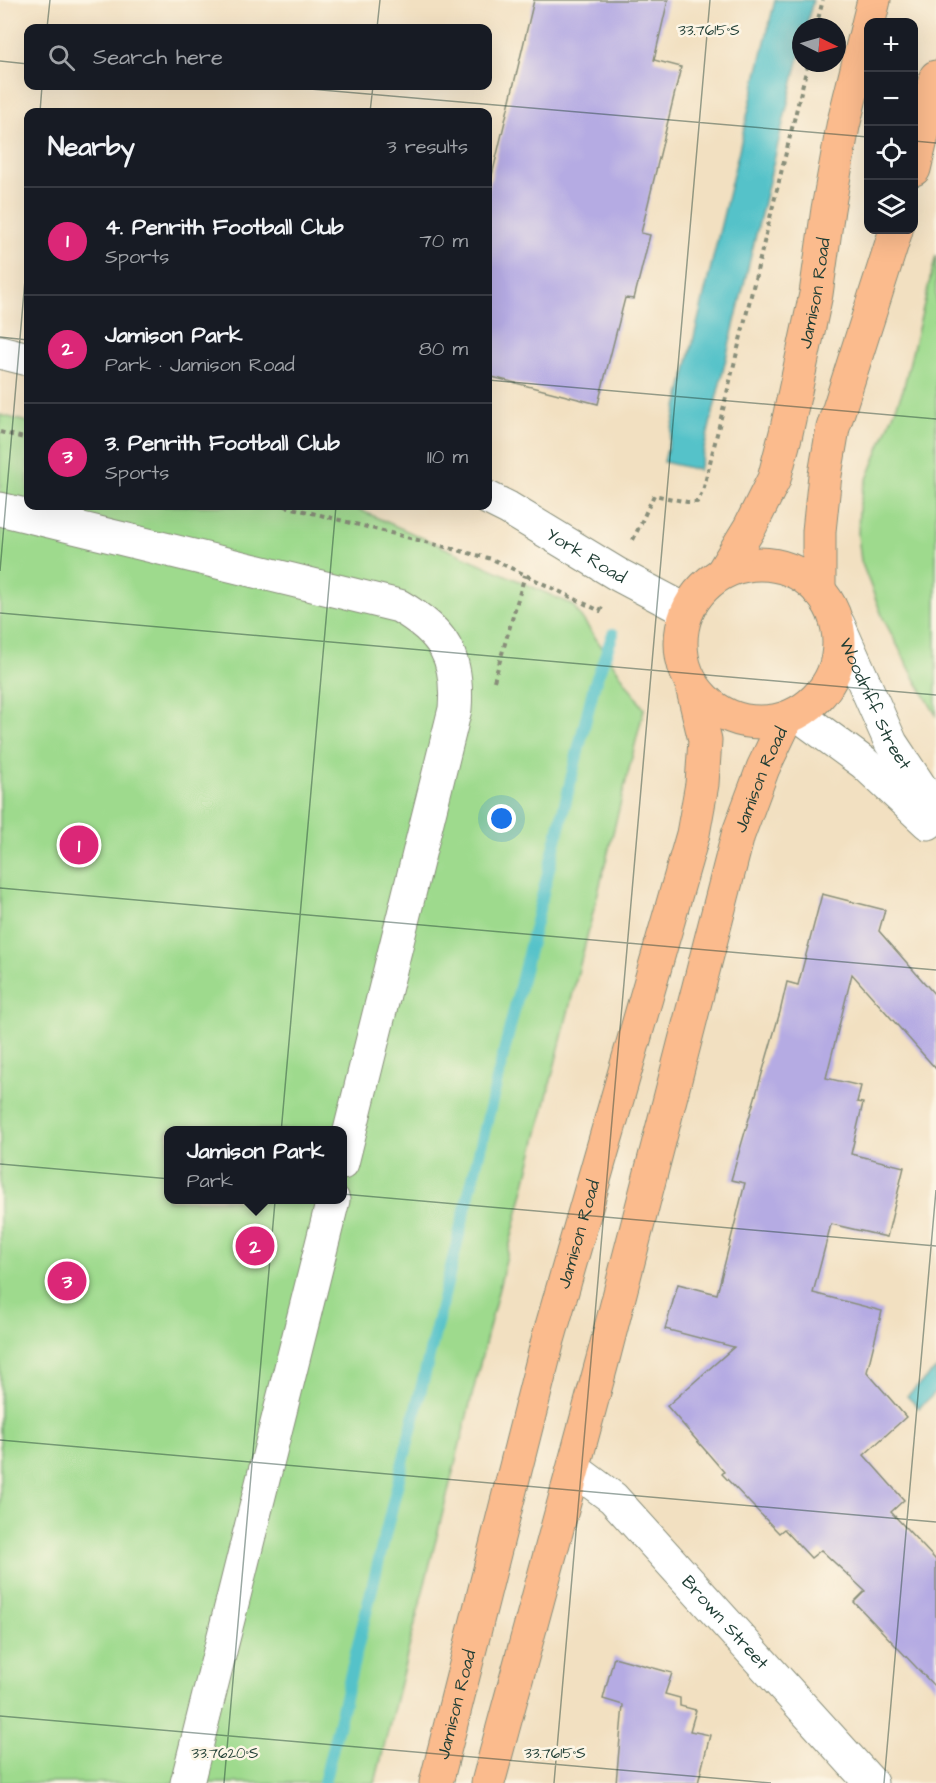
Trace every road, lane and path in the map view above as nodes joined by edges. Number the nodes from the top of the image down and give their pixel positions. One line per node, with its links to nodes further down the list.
1 (823, 0): 3 (path)
2 (874, 0): 16 (main road, Jamison Road)
3 (818, 18)
4 (806, 72): 12 (path)
5 (936, 77): 6 (main road)
6 (918, 152)
7 (895, 234): 17 (main road)
8 (0, 352): 9 (street)
9 (24, 358)
10 (0, 432): 11 (path)
11 (24, 438)
12 (654, 495)
13 (492, 500): 19 (street, York Road)
14 (0, 509): 25 (street)
15 (301, 510): 18 (path)
16 (722, 573): 17 (main road); 19 (main road)
17 (819, 591): 20 (main road)
18 (600, 611)
19 (687, 611): 21 (main road)
20 (838, 624): 22 (main road); 23 (street, Woodriff Street)
21 (692, 686): 22 (main road); 29 (main road, Jamison Road)
22 (792, 716): 24 (street, Woodriff Street); 27 (main road, Jamison Road)
23 (936, 811)
24 (936, 830)
25 (347, 1142)
26 (332, 1204): 28 (street)
27 (574, 1468): 30 (main road, Jamison Road); 31 (street, Brown Street)
28 (187, 1783)
29 (435, 1783)
30 (488, 1783)
31 (871, 1783)

